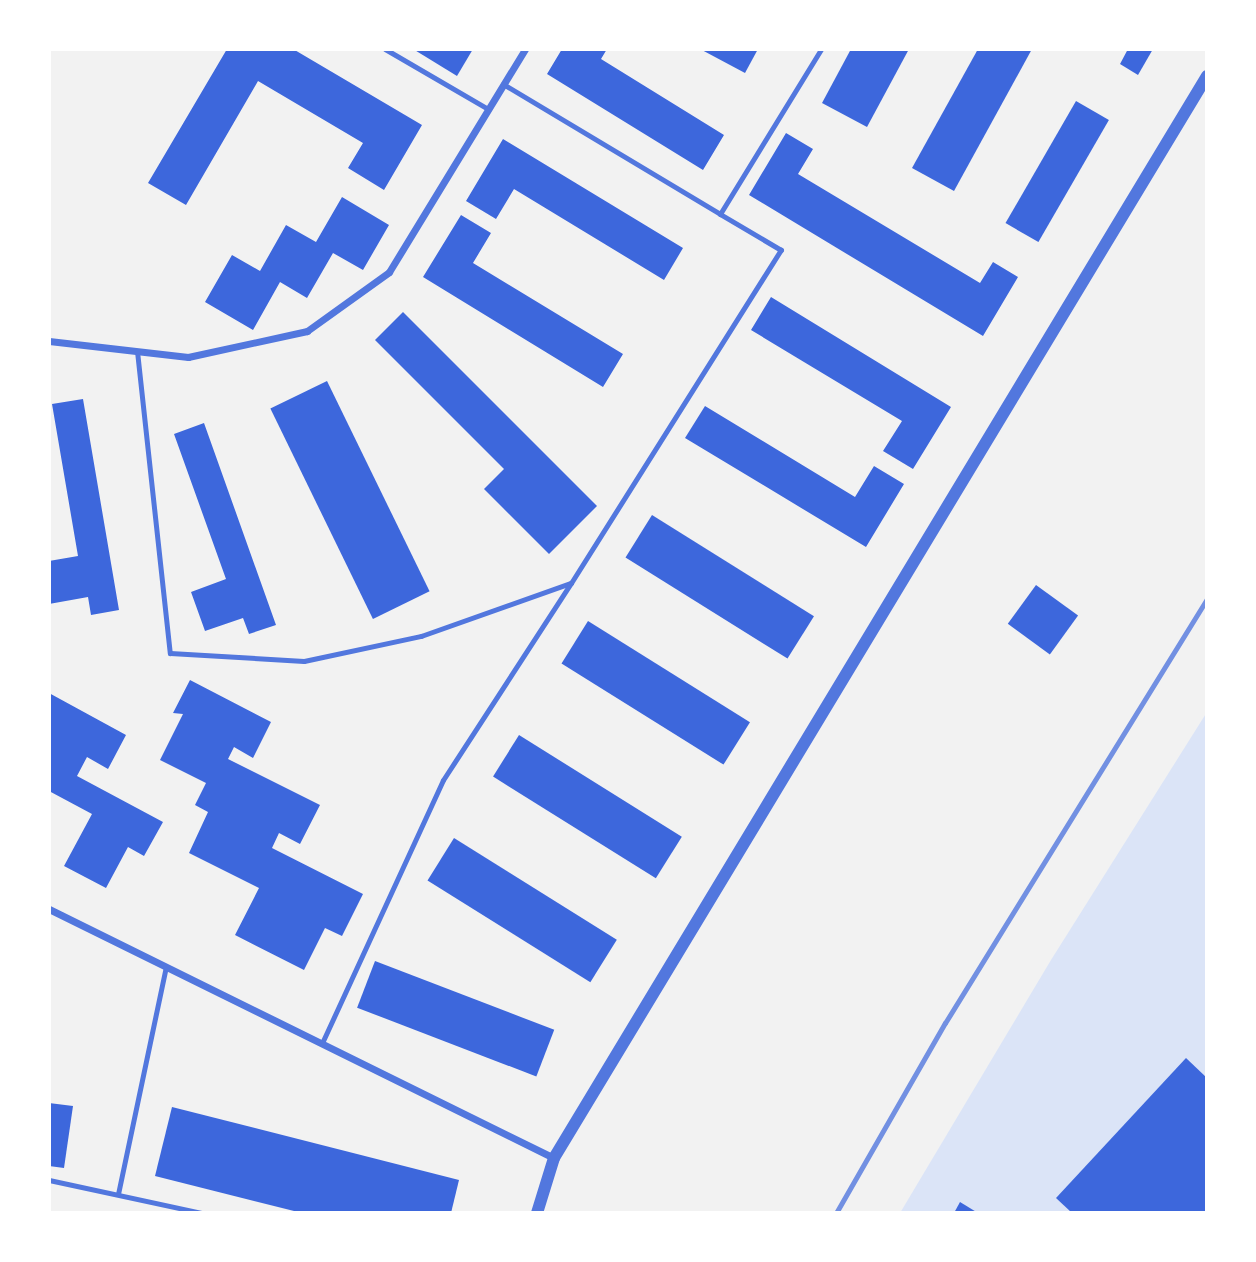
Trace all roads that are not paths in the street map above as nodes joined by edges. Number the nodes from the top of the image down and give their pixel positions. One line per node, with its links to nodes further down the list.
1 (386, 49): 6 (lane)
2 (525, 49): 5 (street)
3 (821, 49): 7 (lane)
4 (1207, 76): 14 (street)
5 (503, 84): 6 (street); 7 (lane)
6 (488, 109): 9 (street)
7 (720, 214): 10 (lane)
8 (49, 341): 9 (street)
9 (137, 351): 10 (lane)
10 (571, 583): 13 (lane)
11 (49, 909): 12 (street)
12 (166, 967): 13 (street); 16 (lane)
13 (322, 1043): 14 (street)
14 (554, 1158): 18 (street)
15 (49, 1180): 16 (lane)
16 (118, 1194): 17 (lane)
17 (202, 1213)
18 (537, 1213)

